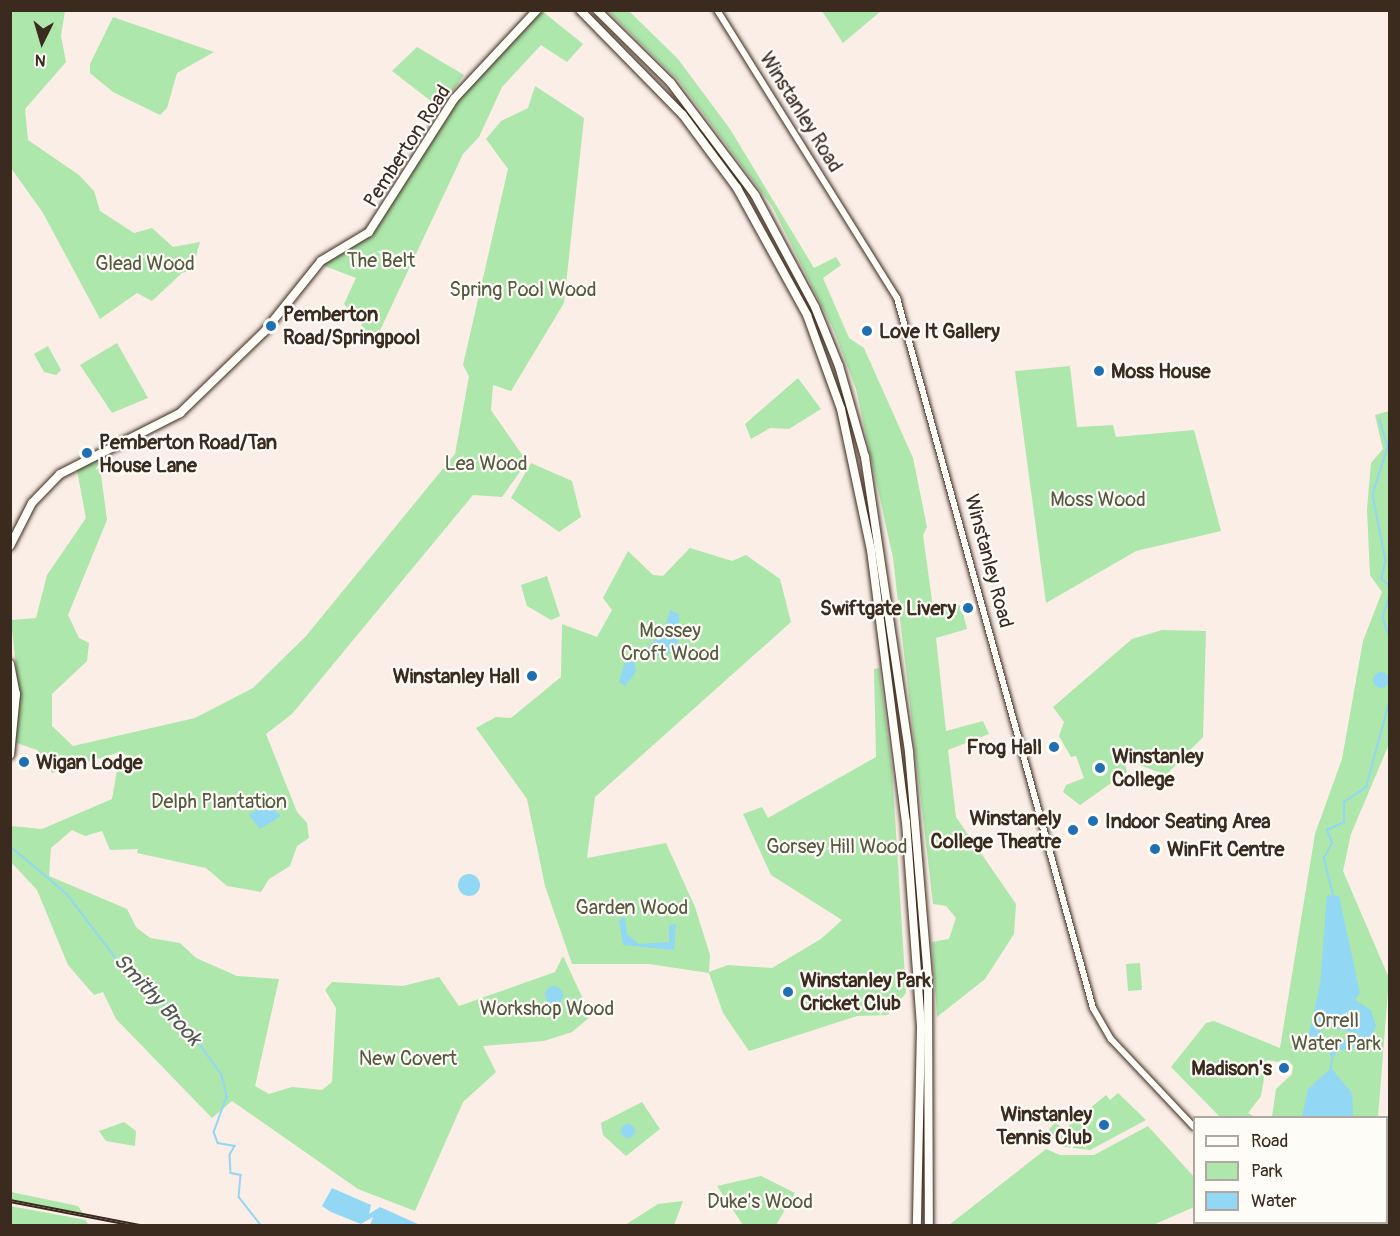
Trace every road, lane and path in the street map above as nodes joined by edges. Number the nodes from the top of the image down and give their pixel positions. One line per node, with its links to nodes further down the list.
1 (537, 10): 5 (main road, Pemberton Road)
2 (580, 10): 9 (highway)
3 (597, 10): 10 (highway)
4 (717, 10): 8 (street, Winstanley Road)
5 (10, 546)
6 (10, 664): 7 (main road)
7 (10, 755)
8 (1193, 1126)
9 (917, 1226)
10 (928, 1226)

